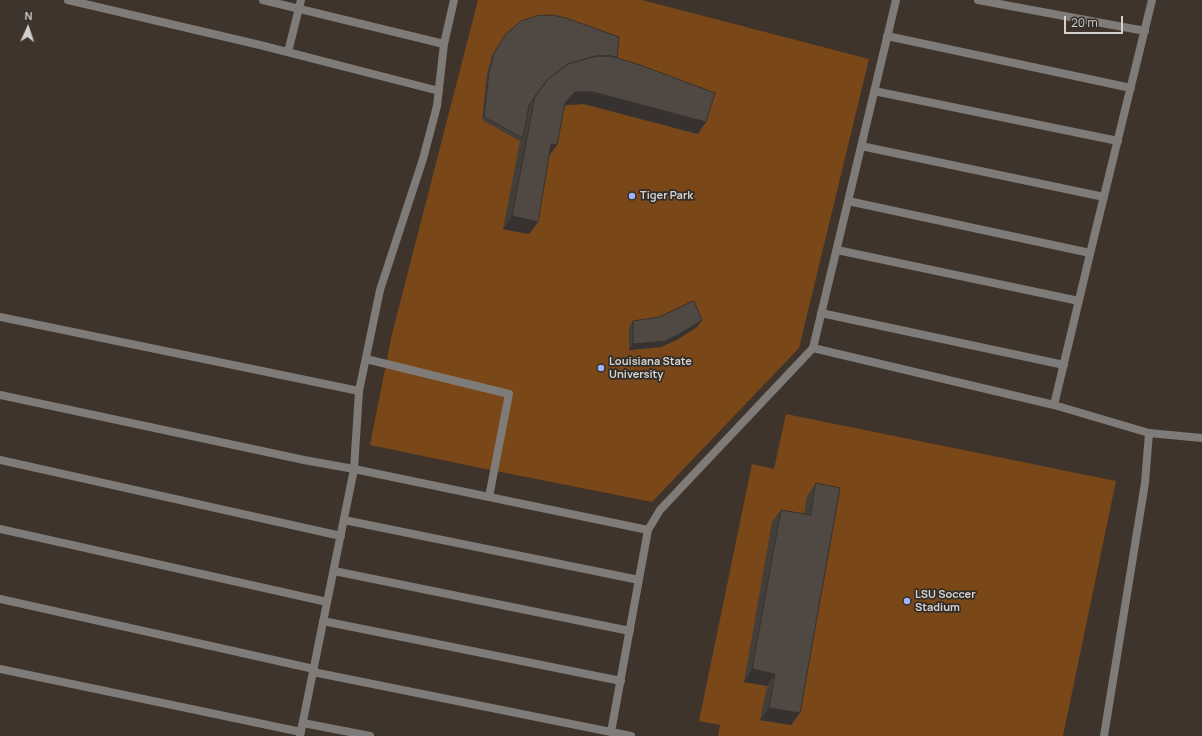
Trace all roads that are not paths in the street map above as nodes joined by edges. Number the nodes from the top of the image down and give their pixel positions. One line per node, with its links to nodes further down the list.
1 (68, 0): 12 (lane)
2 (263, 0): 8 (lane)
3 (301, 0): 8 (lane)
4 (454, 0): 11 (lane)
5 (896, 0): 10 (lane)
6 (978, 0): 9 (lane)
7 (1152, 0): 9 (lane)
8 (299, 9): 11 (lane); 12 (lane)
9 (1145, 31): 13 (lane)
10 (887, 36): 13 (lane); 15 (lane)
11 (444, 44): 14 (lane)
12 (288, 52): 14 (lane)
13 (1131, 88): 16 (lane)
14 (439, 91): 26 (lane)
15 (874, 91): 16 (lane); 17 (lane)
16 (1118, 141): 18 (lane)
17 (861, 146): 18 (lane); 19 (lane)
18 (1104, 197): 21 (lane)
19 (848, 201): 20 (lane); 21 (lane)
20 (837, 250): 22 (lane); 23 (lane)
21 (1090, 253): 22 (lane)
22 (1079, 301): 27 (lane)
23 (821, 313): 25 (lane); 27 (lane)
24 (0, 317): 28 (lane)
25 (813, 348): 30 (lane); 38 (lane)
26 (366, 359): 28 (lane); 35 (lane)
27 (1064, 365): 30 (lane)
28 (359, 391): 34 (lane)
29 (0, 395): 34 (lane)
30 (1054, 405): 31 (lane)
31 (1149, 433): 32 (lane); 54 (lane)
32 (1202, 438)
33 (0, 460): 39 (lane)
34 (354, 469): 35 (lane); 36 (lane)
35 (489, 497): 38 (lane)
36 (344, 520): 39 (lane); 41 (lane)
37 (0, 529): 43 (lane)
38 (648, 530): 41 (lane)
39 (341, 536): 40 (lane)
40 (334, 571): 43 (lane); 45 (lane)
41 (639, 580): 45 (lane)
42 (0, 599): 47 (lane)
43 (327, 602): 44 (lane)
44 (323, 621): 47 (lane); 48 (lane)
45 (630, 631): 48 (lane)
46 (0, 669): 51 (lane)
47 (313, 670): 49 (lane); 50 (lane)
48 (621, 681): 50 (lane)
49 (303, 723): 51 (lane); 52 (lane)
50 (612, 732): 53 (lane)
51 (301, 734)
52 (370, 736)
53 (631, 736)
54 (1104, 736)

